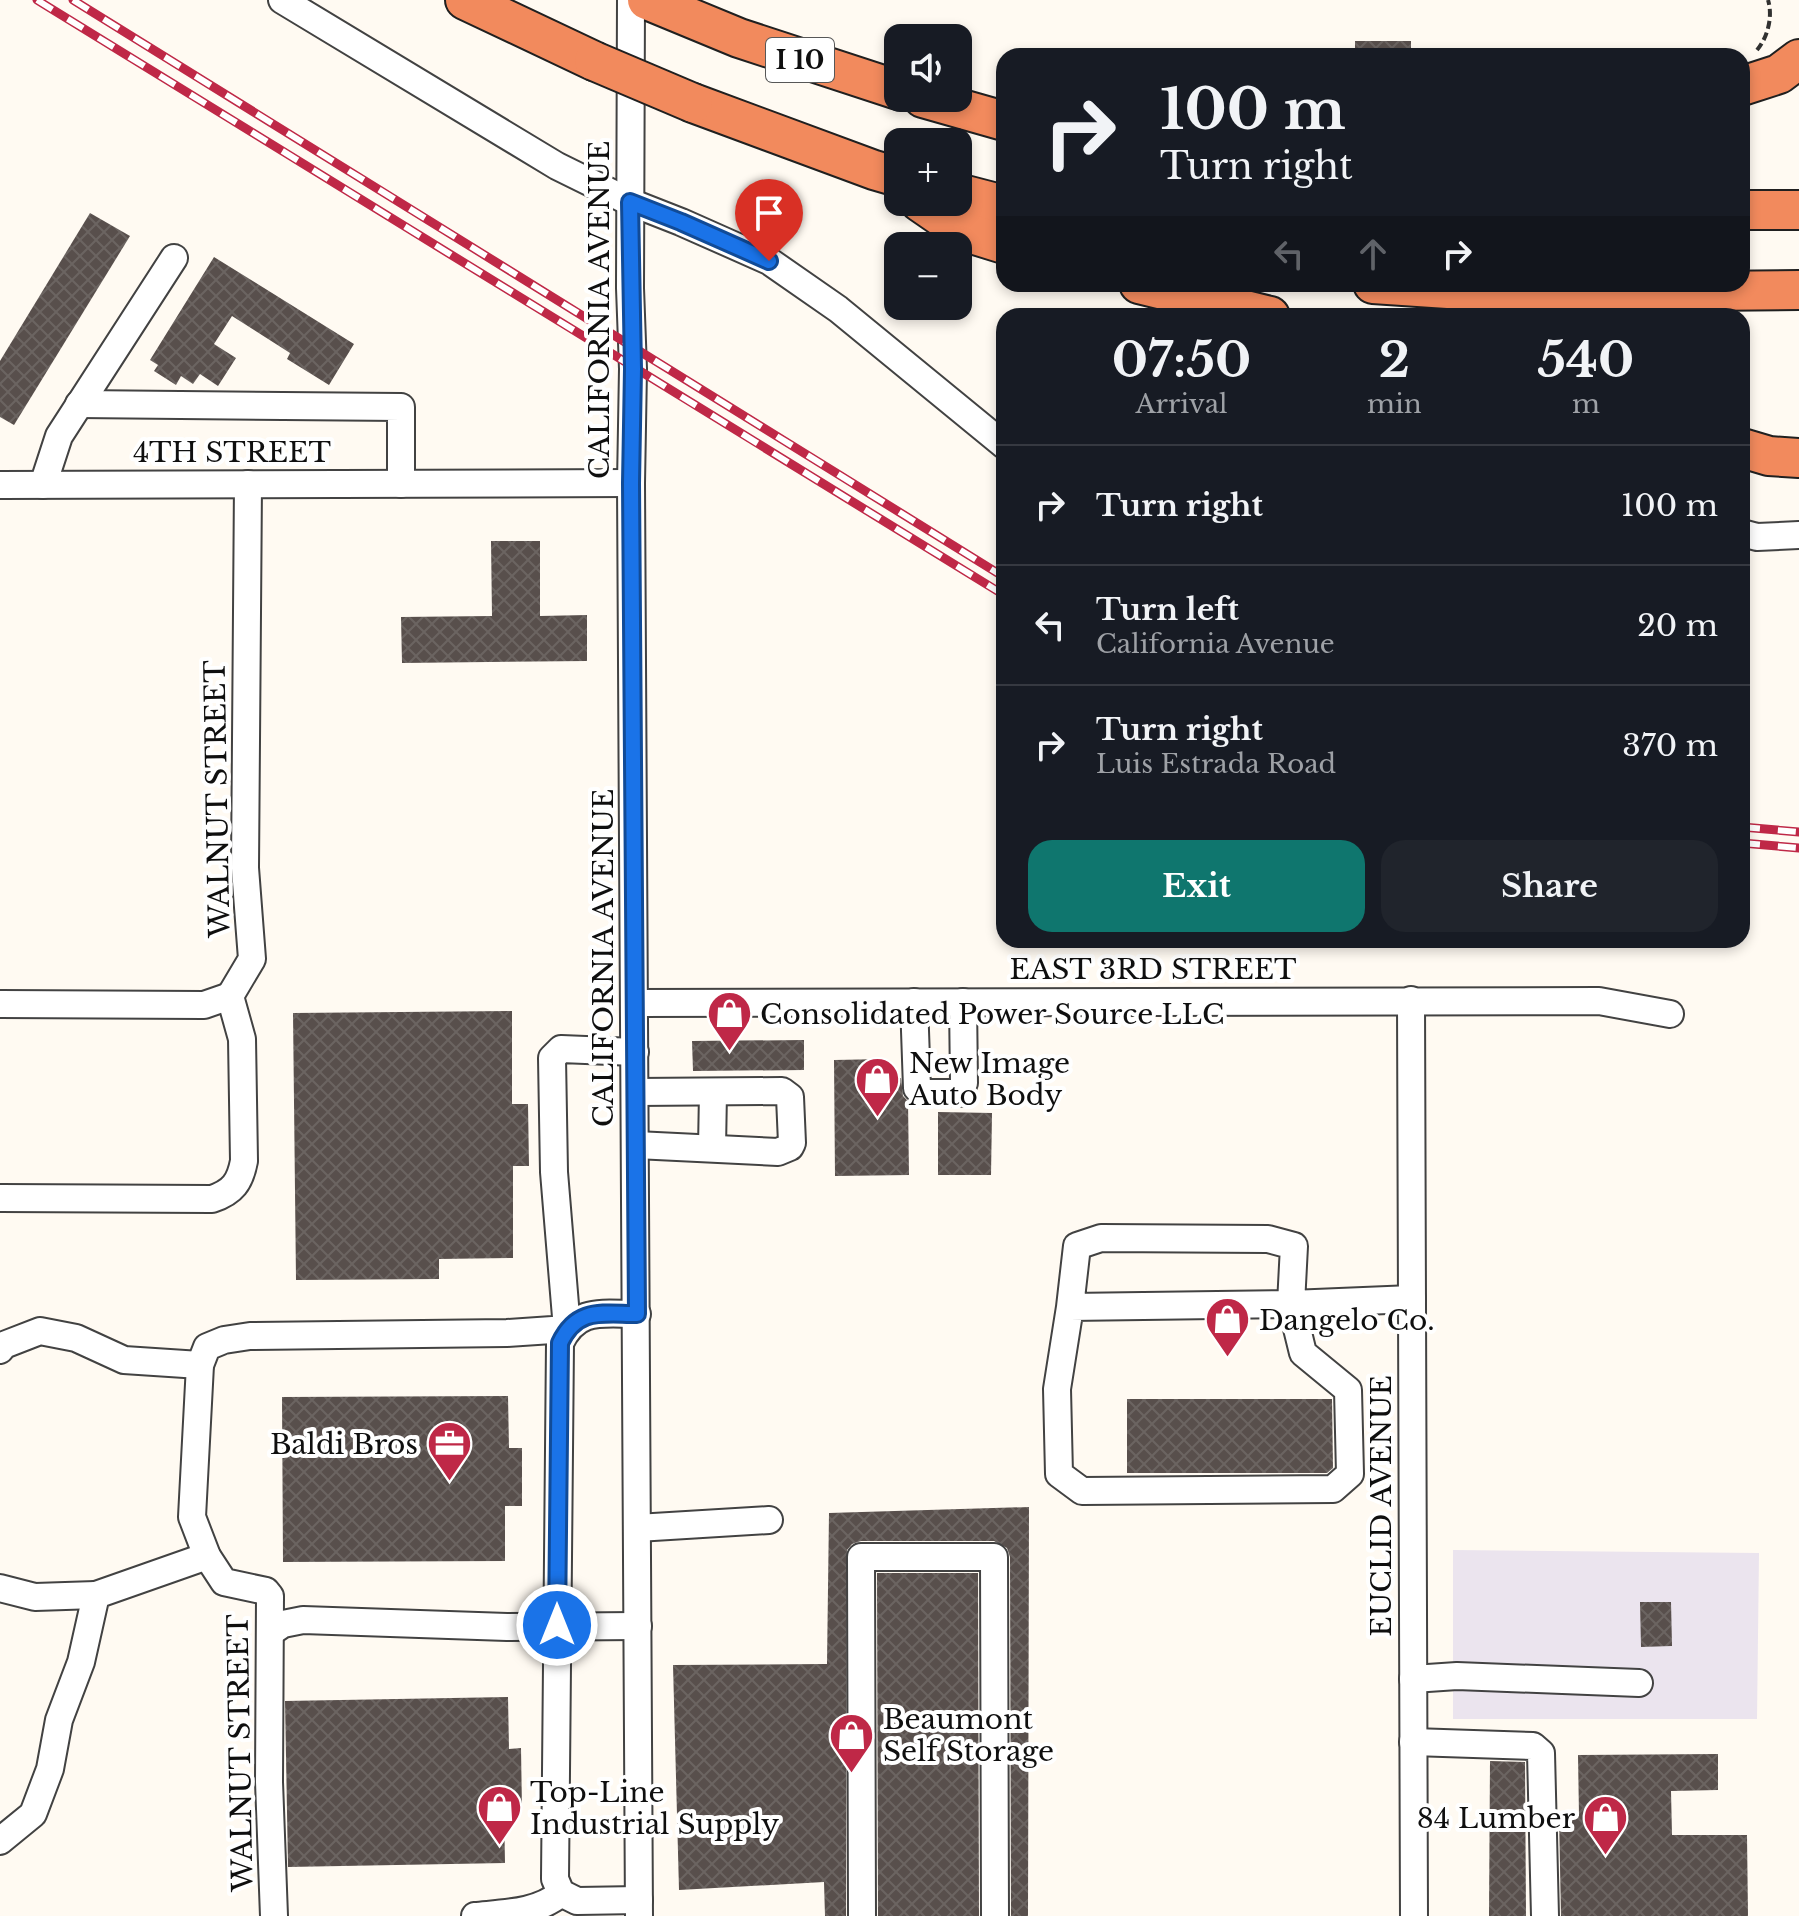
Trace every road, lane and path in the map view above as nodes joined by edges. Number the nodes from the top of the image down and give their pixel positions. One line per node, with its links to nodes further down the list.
1 (282, 0): 18 (street)
2 (465, 0): 16 (highway, bridge)
3 (631, 0): 18 (street, CALIFORNIA AVENUE)
4 (647, 0): 6 (highway, I 10)
5 (1768, 0): 7 (path)
6 (739, 38): 9 (highway); 11 (highway, I 10)
7 (1757, 50)
8 (1799, 59): 10 (highway)
9 (884, 70)
10 (1750, 83)
11 (884, 85)
12 (972, 89): 13 (highway)
13 (996, 95)
14 (972, 112): 15 (highway)
15 (996, 119)
16 (884, 176)
17 (972, 197): 19 (highway)
18 (630, 202): 32 (street); 35 (street, CALIFORNIA AVENUE)
19 (996, 203)
20 (1750, 210): 21 (highway)
21 (1799, 210)
22 (940, 216): 23 (highway)
23 (996, 242)
24 (174, 258): 31 (street)
25 (1799, 290): 26 (highway)
26 (1750, 291)
27 (1172, 292): 30 (highway)
28 (1493, 292): 29 (highway)
29 (1605, 292)
30 (1237, 308)
31 (79, 404): 37 (street); 39 (street)
32 (996, 438)
33 (1750, 450): 34 (highway)
34 (1799, 458)
35 (631, 483): 37 (street, 4TH STREET); 46 (street, CALIFORNIA AVENUE)
36 (248, 484): 37 (street, 4TH STREET); 39 (street, 4TH STREET); 42 (street, WALNUT STREET)
37 (401, 484)
38 (0, 485): 39 (street, 4TH STREET)
39 (43, 485)
40 (1750, 535): 41 (street)
41 (1799, 535)
42 (230, 996): 47 (street); 54 (street)
43 (1411, 1000): 45 (street, EAST 3RD STREET); 48 (street, EAST 3RD STREET); 55 (street, EUCLID AVENUE)
44 (914, 1002): 45 (street, EAST 3RD STREET); 45 (street); 46 (street, EAST 3RD STREET)
45 (963, 1002)
46 (635, 1003): 49 (street, CALIFORNIA AVENUE)
47 (0, 1004)
48 (1670, 1014)
49 (635, 1052): 50 (street, CALIFORNIA AVENUE); 59 (street)
50 (636, 1092): 51 (street); 52 (street, CALIFORNIA AVENUE)
51 (713, 1092): 53 (street); 53 (street)
52 (636, 1145): 53 (street); 58 (street, CALIFORNIA AVENUE)
53 (712, 1148)
54 (0, 1198)
55 (1412, 1299): 56 (street); 70 (street, EUCLID AVENUE)
56 (1291, 1304): 57 (street); 57 (street); 57 (street)
57 (1070, 1307)
58 (637, 1314): 59 (street); 63 (street, CALIFORNIA AVENUE)
59 (567, 1329): 61 (street); 67 (street)
60 (0, 1350): 61 (street)
61 (200, 1365): 64 (street)
62 (769, 1520): 63 (street)
63 (637, 1528): 68 (street, CALIFORNIA AVENUE)
64 (207, 1556): 66 (street); 69 (street, WALNUT STREET)
65 (0, 1588): 66 (street)
66 (96, 1595): 73 (street)
67 (557, 1625): 68 (street); 69 (street); 74 (street)
68 (638, 1626): 75 (street, CALIFORNIA AVENUE)
69 (271, 1632): 76 (street, WALNUT STREET)
70 (1413, 1679): 71 (street); 72 (street, EUCLID AVENUE)
71 (1639, 1683)
72 (1413, 1742): 80 (street, EUCLID AVENUE); 81 (street)
73 (0, 1841)
74 (561, 1893): 75 (street); 77 (street)
75 (639, 1908)
76 (274, 1916)
77 (475, 1916)
78 (862, 1916): 79 (street)
79 (995, 1916)
80 (1414, 1916)
81 (1545, 1916)

